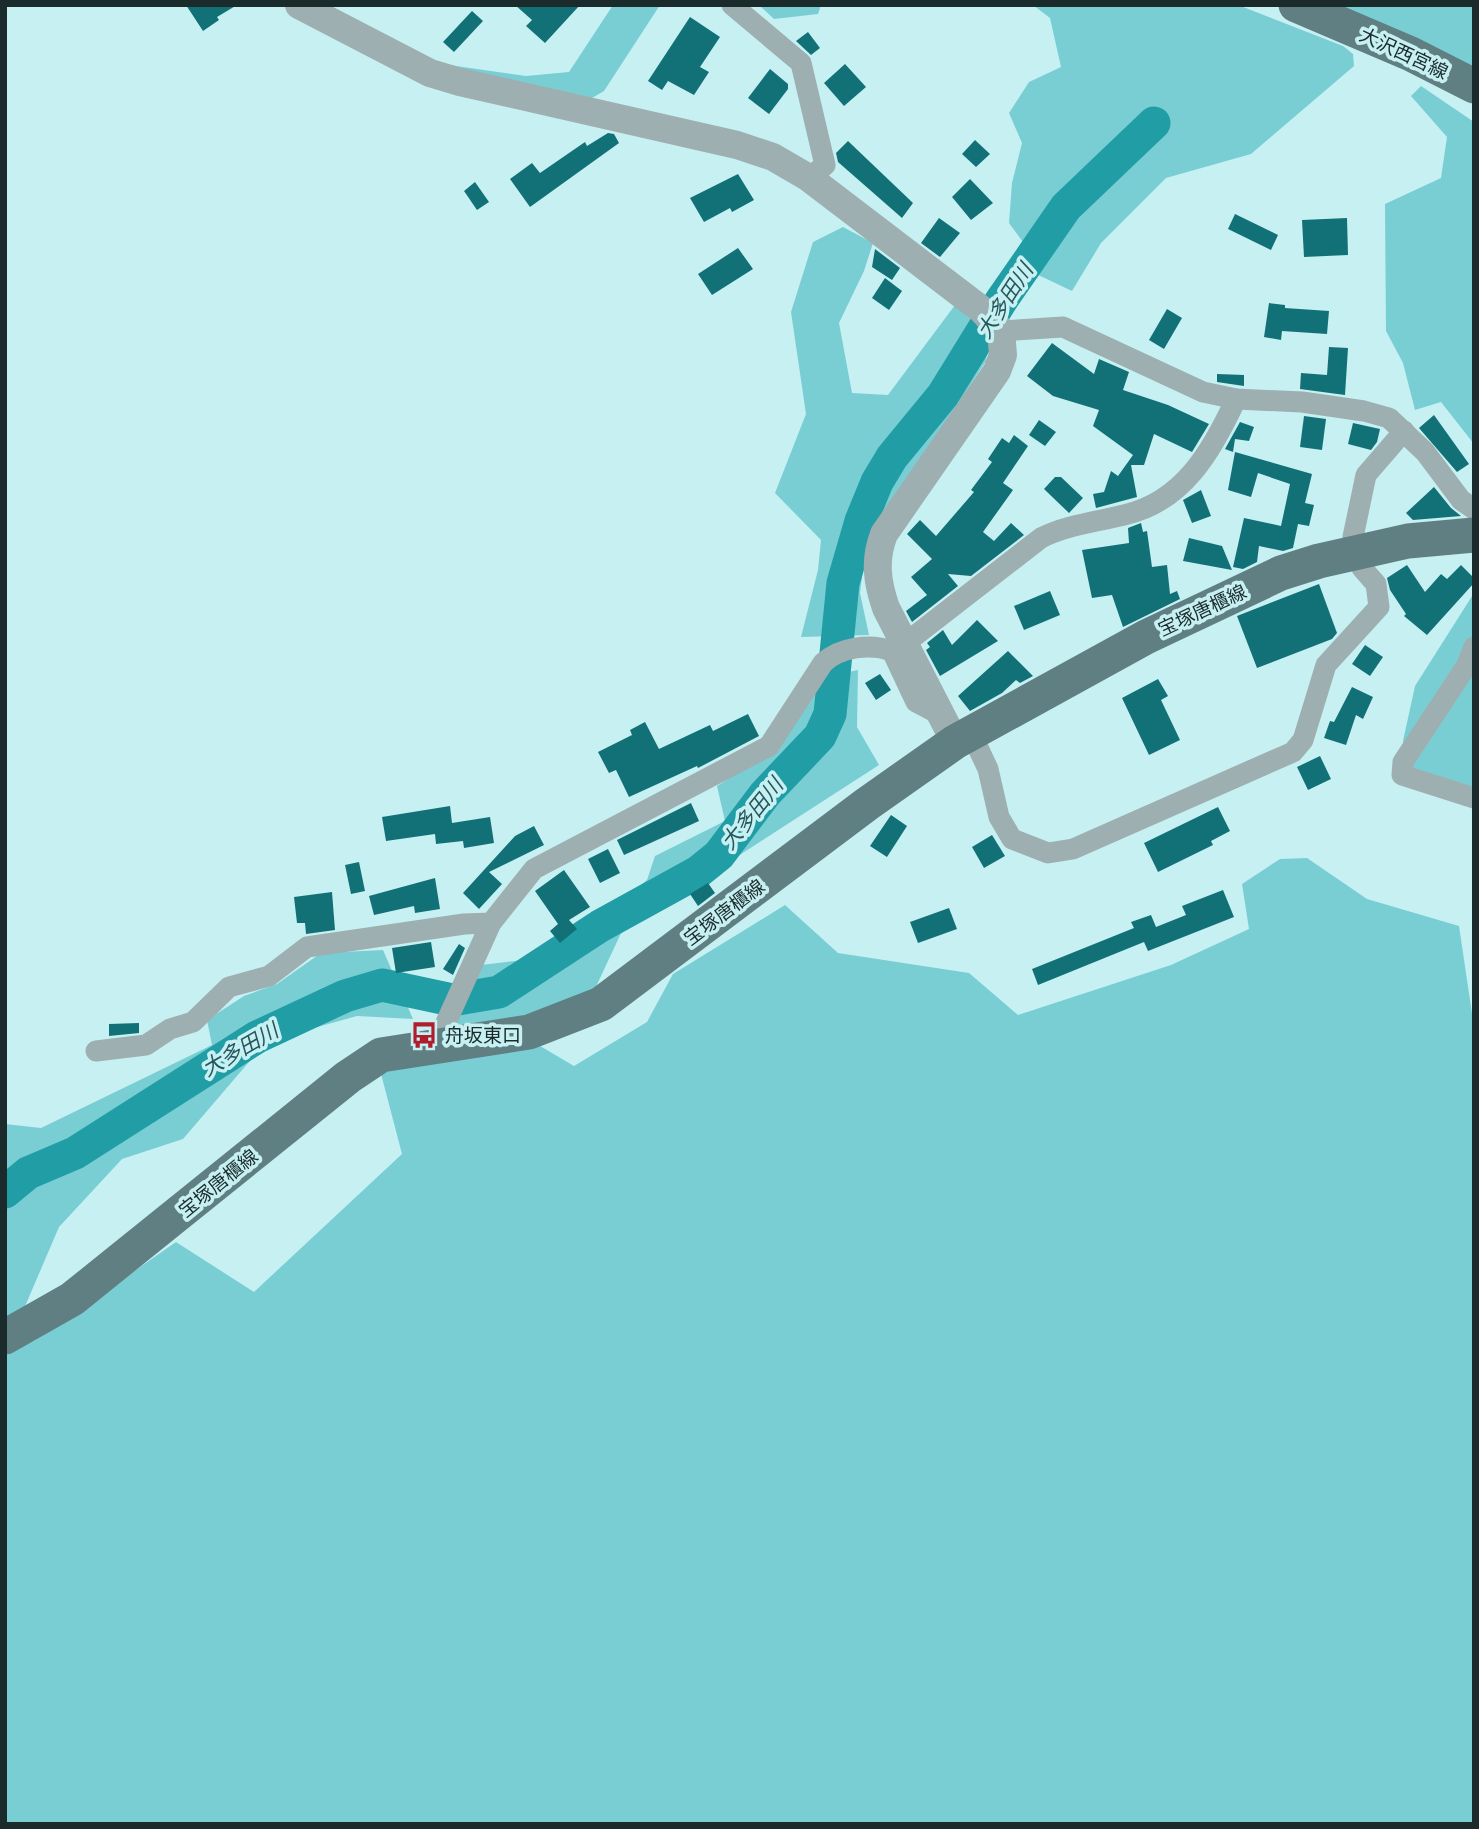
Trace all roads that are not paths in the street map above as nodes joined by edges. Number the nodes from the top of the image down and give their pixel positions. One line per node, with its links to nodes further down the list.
1 (299, 5): 5 (street)
2 (732, 5): 5 (street)
3 (1296, 5): 4 (main road, 大沢西宮線)
4 (1474, 86)
5 (809, 178): 6 (street)
6 (1001, 331): 7 (street); 13 (street)
7 (1236, 399): 8 (street); 13 (street)
8 (1404, 430): 9 (street); 11 (street)
9 (1474, 509)
10 (1474, 536): 15 (main road, 宝塚唐櫃線)
11 (1353, 537)
12 (1362, 568): 15 (street)
13 (904, 645): 15 (street)
14 (1474, 647): 16 (street)
15 (955, 730): 17 (street); 18 (main road, 宝塚唐櫃線)
16 (1474, 798)
17 (491, 923): 18 (street); 19 (street)
18 (442, 1045): 20 (main road, 宝塚唐櫃線)
19 (96, 1051)
20 (5, 1337)

